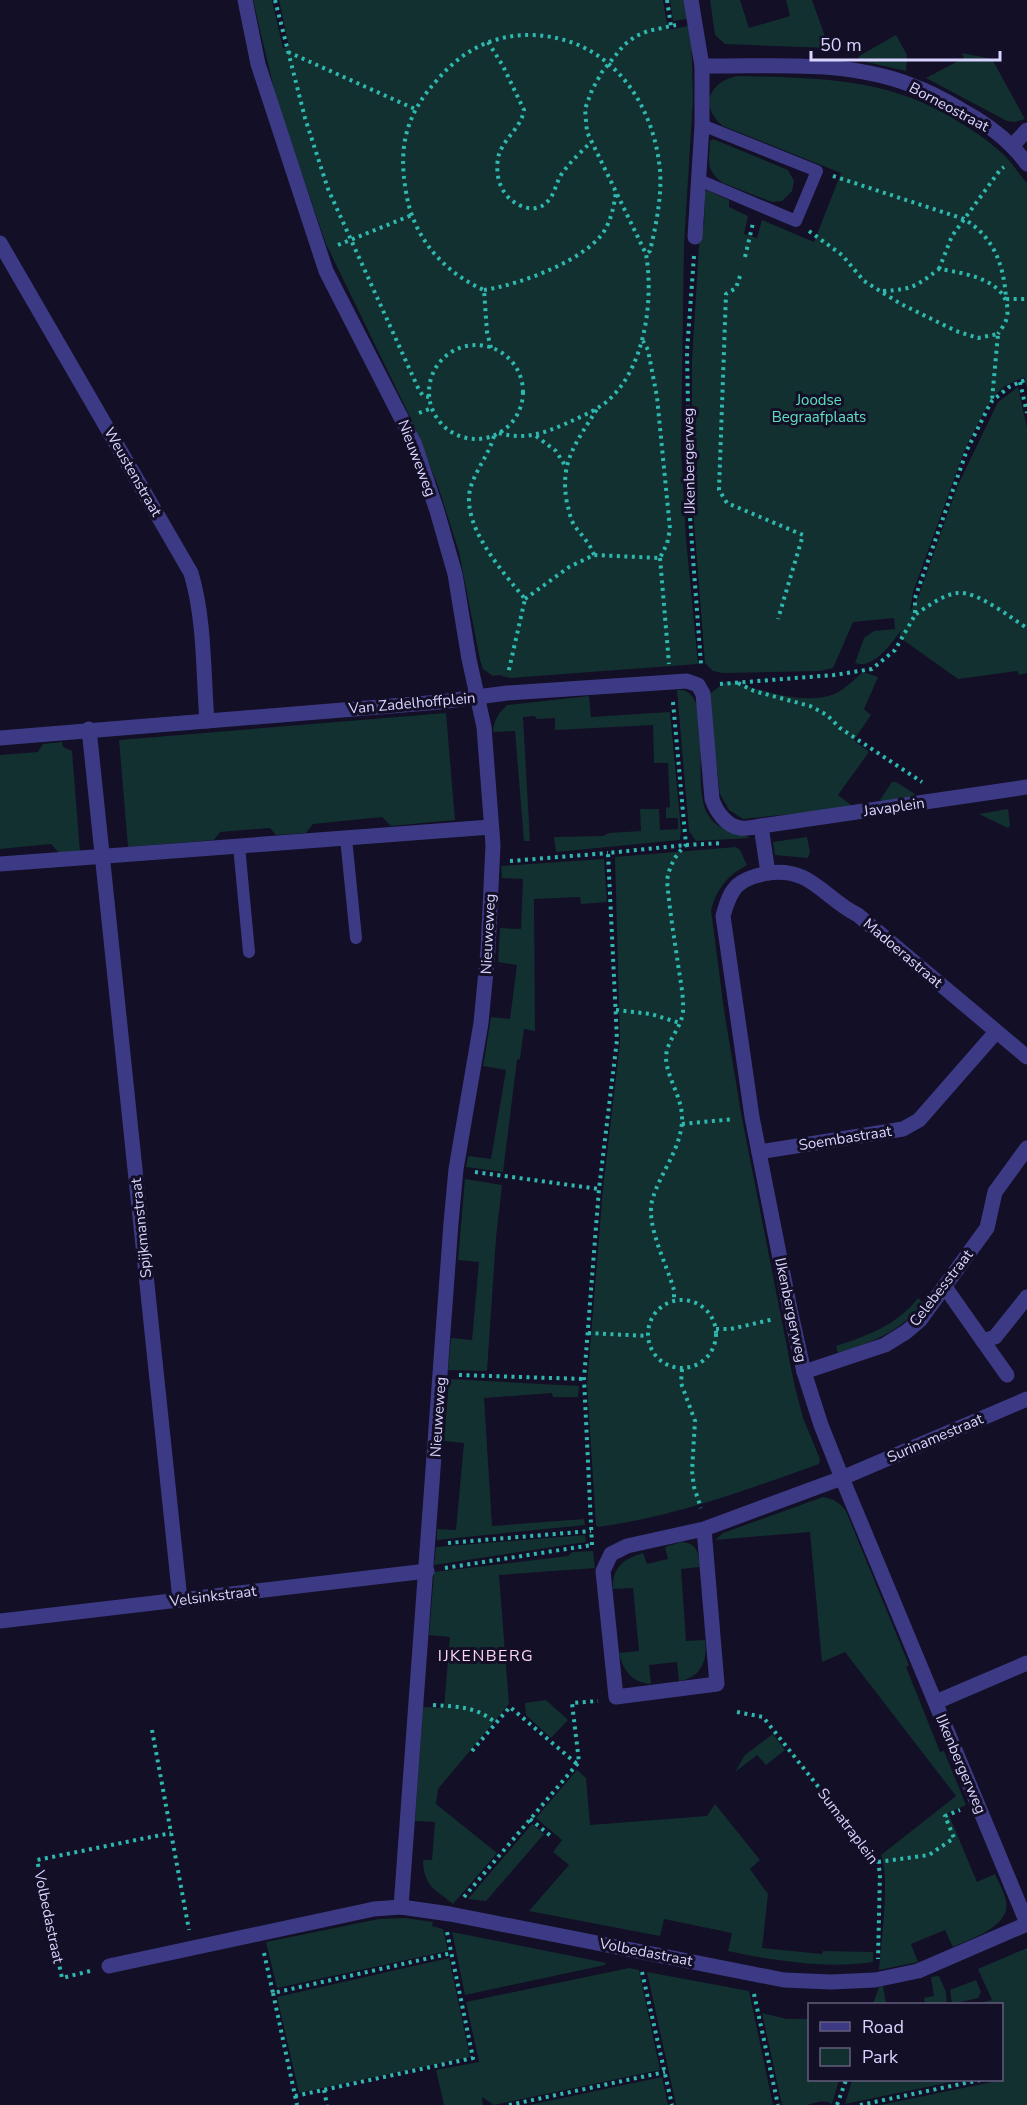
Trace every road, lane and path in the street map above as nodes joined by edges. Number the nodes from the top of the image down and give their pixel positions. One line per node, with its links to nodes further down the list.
1 (244, 0): 26 (street, Nieuweweg)
2 (275, 0): 8 (path)
3 (667, 0): 6 (path)
4 (691, 0): 5 (street)
5 (695, 22): 6 (path); 10 (street)
6 (671, 26): 9 (path)
7 (488, 42): 9 (path); 11 (path); 14 (path)
8 (287, 52): 11 (path); 24 (path)
9 (609, 62): 14 (path); 27 (path)
10 (702, 66): 12 (street); 15 (street, Borneostraat)
11 (416, 109): 20 (path)
12 (702, 125): 16 (lane); 17 (street)
13 (1027, 130): 15 (street)
14 (591, 142): 18 (path)
15 (1020, 155): 21 (path)
16 (817, 171): 21 (path); 22 (lane)
17 (699, 180): 19 (lane); 23 (street)
18 (616, 191): 27 (path); 31 (path)
19 (758, 205): 22 (lane); 28 (path)
20 (412, 214): 24 (path); 31 (path)
21 (964, 219): 29 (path); 33 (path)
22 (796, 221): 32 (path)
23 (695, 237): 53 (path, IJkenbergerweg)
24 (351, 239): 26 (path); 40 (path)
25 (0, 243): 56 (street, Weustenstraat)
26 (320, 252): 55 (street, Nieuweweg)
27 (646, 254): 36 (path)
28 (745, 257)
29 (939, 269): 32 (path); 33 (path)
30 (740, 276): 50 (path)
31 (484, 290): 37 (path)
32 (881, 291): 35 (path)
33 (1006, 299): 34 (path); 35 (path)
34 (1027, 299)
35 (998, 334): 41 (path)
36 (643, 341): 42 (path); 47 (path)
37 (491, 348): 40 (path); 44 (path)
38 (1027, 379): 39 (path)
39 (1020, 382): 41 (path); 43 (path)
40 (429, 397): 44 (path)
41 (992, 401): 49 (path)
42 (597, 408): 45 (path); 46 (path)
43 (1027, 413)
44 (497, 434): 45 (path); 48 (path)
45 (535, 435): 46 (path)
46 (566, 467): 47 (path)
47 (594, 555): 48 (path)
48 (525, 599): 54 (path)
49 (915, 615): 51 (path); 52 (path)
50 (778, 619)
51 (1027, 628)
52 (738, 682): 53 (path); 60 (path)
53 (698, 685): 54 (street, Van Zadelhoffplein); 61 (street)
54 (507, 693): 55 (street, Van Zadelhoffplein)
55 (478, 698): 56 (street, Van Zadelhoffplein); 62 (street, Nieuweweg)
56 (207, 721): 57 (street, Van Zadelhoffplein)
57 (89, 729): 58 (street, Van Zadelhoffplein); 68 (street)
58 (0, 738)
59 (1027, 787): 60 (street, Javaplein)
60 (936, 801): 61 (street, Javaplein)
61 (760, 826): 64 (street)
62 (491, 827): 63 (street); 69 (street, Nieuweweg)
63 (346, 838): 66 (street); 72 (lane)
64 (762, 842): 65 (path); 71 (street)
65 (686, 845): 67 (path); 75 (path)
66 (239, 846): 68 (street); 73 (lane)
67 (608, 854): 69 (path); 74 (path)
68 (104, 856): 70 (street); 104 (street, Spijkmanstraat)
69 (492, 863): 82 (street, Nieuweweg)
70 (0, 864)
71 (768, 873): 76 (street, Madoerastraat); 78 (street, IJkenbergerweg)
72 (356, 938)
73 (249, 952)
74 (616, 1010): 75 (path); 83 (path)
75 (680, 1023): 79 (path)
76 (996, 1032): 77 (street, Madoerastraat); 81 (street, Soembastraat)
77 (1027, 1058)
78 (753, 1117): 79 (path); 81 (street, IJkenbergerweg)
79 (682, 1124): 86 (path)
80 (1027, 1148): 84 (street, Celebesstraat)
81 (759, 1152): 87 (street, IJkenbergerweg)
82 (456, 1169): 83 (path); 94 (street, Nieuweweg)
83 (599, 1189): 89 (path)
84 (945, 1287): 91 (street); 93 (street, Celebesstraat)
85 (1027, 1297): 91 (street)
86 (675, 1301): 88 (path); 90 (path)
87 (791, 1314): 88 (path); 93 (street, IJkenbergerweg)
88 (716, 1329): 92 (path)
89 (588, 1333): 90 (path); 96 (path)
90 (648, 1336): 92 (path)
91 (983, 1341): 95 (street)
92 (682, 1369): 99 (path)
93 (804, 1372): 98 (street, IJkenbergerweg)
94 (441, 1374): 96 (path); 102 (street, Nieuweweg)
95 (1007, 1375)
96 (584, 1379): 101 (path)
97 (1027, 1399): 98 (street, Surinamestraat)
98 (842, 1478): 100 (street); 108 (street, IJkenbergerweg)
99 (701, 1508)
100 (704, 1529): 107 (street); 107 (street)
101 (591, 1531): 102 (path); 103 (path)
102 (428, 1545): 103 (street, Nieuweweg)
103 (427, 1571): 104 (street, Velsinkstraat); 109 (street, Nieuweweg)
104 (180, 1600): 105 (street, Velsinkstraat)
105 (0, 1621)
106 (1027, 1663): 108 (street)
107 (616, 1697): 114 (path)
108 (936, 1702): 115 (street, IJkenbergerweg)
109 (416, 1703): 111 (path); 120 (street, Nieuweweg)
110 (737, 1712): 119 (path, Sumatraplein)
111 (496, 1724): 113 (path); 114 (path)
112 (152, 1730): 117 (path)
113 (472, 1751)
114 (577, 1764): 116 (path)
115 (978, 1804): 119 (path); 122 (street, IJkenbergerweg)
116 (531, 1819): 118 (path); 121 (path)
117 (171, 1833): 124 (path); 127 (path, Volbedastraat)
118 (552, 1837)
119 (878, 1862): 129 (path, Sumatraplein)
120 (401, 1907): 121 (street, Volbedastraat); 123 (street, Volbedastraat)
121 (450, 1914): 125 (street, Volbedastraat); 126 (path)
122 (1027, 1924): 129 (street, Volbedastraat)
123 (259, 1933): 124 (street, Volbedastraat); 130 (path)
124 (192, 1948): 127 (street, Volbedastraat)
125 (638, 1950): 128 (street, Volbedastraat); 131 (path)
126 (452, 1953): 130 (path); 134 (path)
127 (109, 1966)
128 (749, 1972): 129 (street, Volbedastraat); 140 (path)
129 (875, 1980)
130 (273, 1992): 135 (path)
131 (664, 2072): 138 (path); 139 (path)
132 (845, 2081): 141 (path)
133 (971, 2081): 142 (path)
134 (324, 2090): 135 (path); 137 (path)
135 (295, 2096): 136 (path)
136 (297, 2105)
137 (327, 2105)
138 (509, 2105)
139 (672, 2105)
140 (778, 2105)
141 (837, 2105)
142 (860, 2105)

